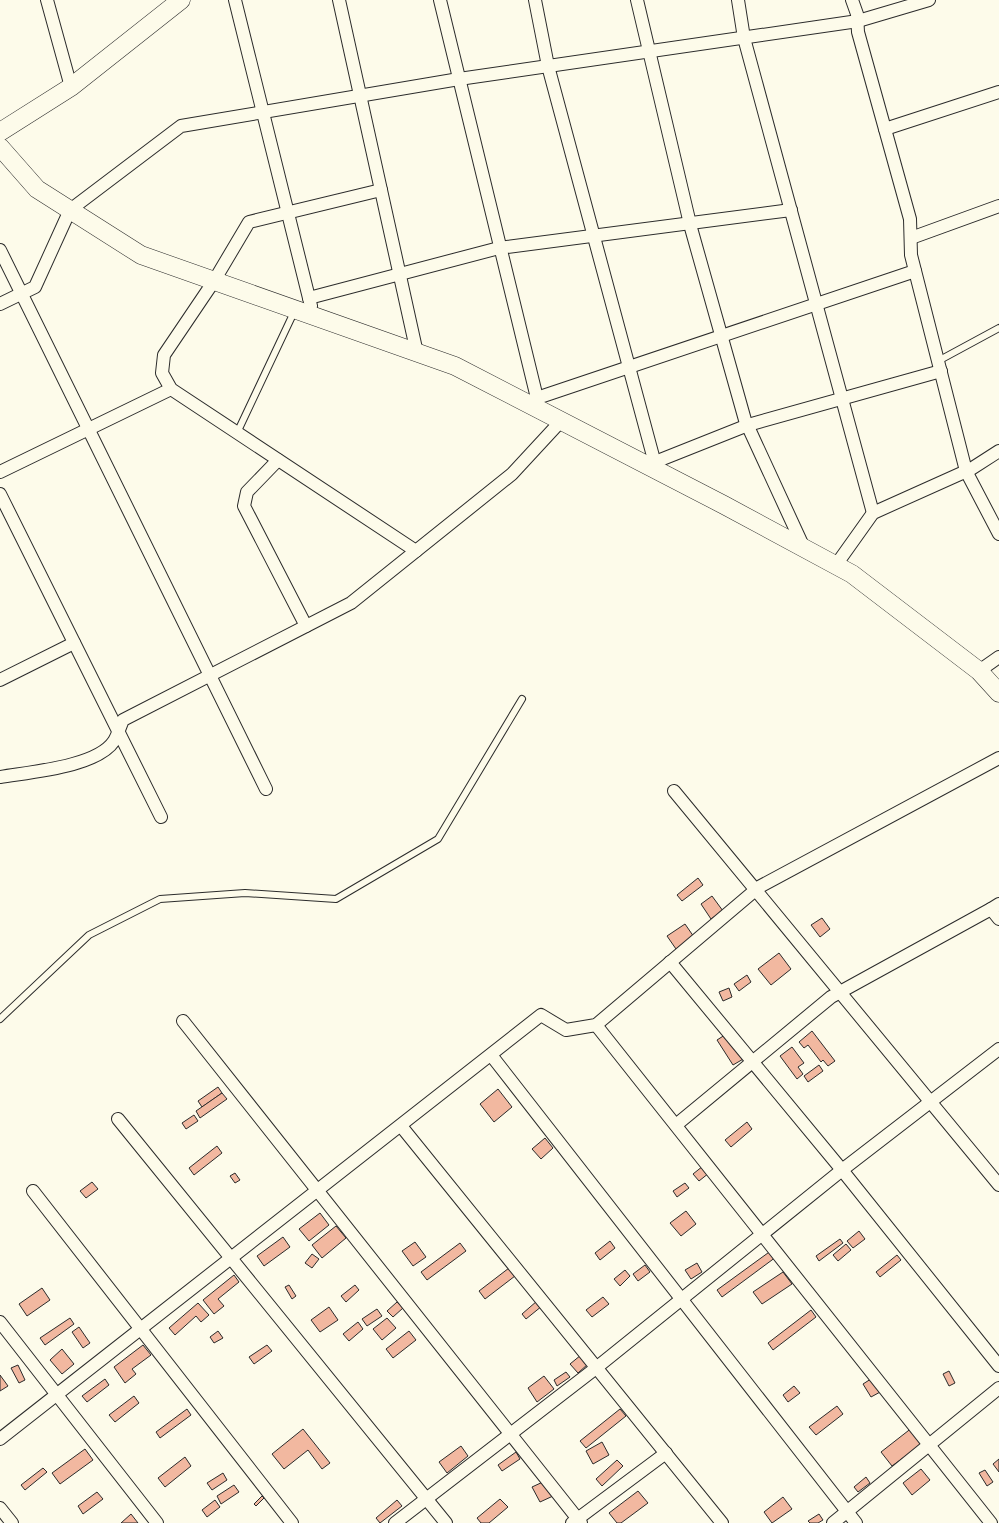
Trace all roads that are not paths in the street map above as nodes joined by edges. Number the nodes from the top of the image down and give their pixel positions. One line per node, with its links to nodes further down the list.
1 (47, 0): 16 (street)
2 (182, 0): 16 (street)
3 (235, 0): 19 (street)
4 (339, 0): 18 (street)
5 (440, 0): 15 (street)
6 (535, 0): 14 (street)
7 (637, 0): 13 (street)
8 (738, 0): 12 (street)
9 (852, 0): 11 (street)
10 (929, 0): 11 (street)
11 (858, 21): 12 (street); 20 (street)
12 (744, 38): 13 (street); 26 (street)
13 (649, 51): 14 (street); 28 (street)
14 (548, 66): 15 (street); 29 (street)
15 (459, 78): 18 (street); 31 (street)
16 (72, 87): 21 (street)
17 (999, 92): 20 (street)
18 (360, 95): 19 (street); 23 (street)
19 (263, 112): 25 (street); 27 (street)
20 (885, 128): 30 (street)
21 (0, 132)
22 (0, 147): 25 (street)
23 (381, 190): 27 (street); 34 (street)
24 (999, 206): 30 (street)
25 (70, 210): 35 (street); 36 (street)
26 (791, 210): 28 (street); 39 (street)
27 (288, 213): 35 (street); 37 (street)
28 (690, 223): 29 (street); 43 (street)
29 (594, 235): 31 (street); 46 (street)
30 (910, 238): 33 (street)
31 (499, 248): 34 (street); 49 (street)
32 (0, 250): 36 (street)
33 (916, 271): 39 (street); 45 (street)
34 (400, 274): 37 (street); 44 (street)
35 (214, 281): 40 (street); 47 (street)
36 (22, 293): 38 (street); 52 (street)
37 (309, 298): 41 (street)
38 (0, 304)
39 (817, 304): 43 (street); 48 (street)
40 (295, 310): 41 (street); 53 (lane)
41 (313, 316): 44 (street)
42 (999, 328): 45 (lane)
43 (721, 336): 46 (street); 51 (street)
44 (418, 352): 49 (street)
45 (940, 366): 48 (street); 57 (street)
46 (629, 367): 49 (street); 56 (street)
47 (171, 389): 52 (street); 53 (street)
48 (842, 399): 51 (street); 60 (street)
49 (538, 403): 50 (street)
50 (561, 421): 56 (street); 63 (street)
51 (748, 425): 56 (street); 62 (street)
52 (89, 429): 58 (street); 69 (street)
53 (237, 433): 55 (street)
54 (999, 451): 57 (street)
55 (278, 460): 63 (street); 65 (street)
56 (656, 466): 62 (street)
57 (966, 471): 60 (street); 61 (street)
58 (0, 472)
59 (0, 494): 66 (street)
60 (873, 513): 64 (street)
61 (999, 534)
62 (804, 548): 64 (street)
63 (416, 551): 65 (street)
64 (836, 565): 68 (street)
65 (306, 626): 69 (street)
66 (74, 642): 70 (street); 73 (street)
67 (999, 657): 68 (street)
68 (979, 671): 71 (street)
69 (210, 675): 73 (street); 76 (street)
70 (0, 680)
71 (999, 693)
72 (522, 699): 83 (lane)
73 (118, 731): 75 (street); 78 (street)
74 (999, 758): 79 (street)
75 (0, 777)
76 (266, 789)
77 (674, 791): 79 (street)
78 (161, 817)
79 (756, 890): 81 (street); 82 (street)
80 (996, 911): 82 (street)
81 (670, 962): 85 (street); 88 (street)
82 (840, 992): 88 (street); 89 (street)
83 (0, 1019)
84 (183, 1021): 95 (street)
85 (596, 1024): 87 (street); 91 (street)
86 (999, 1049): 89 (street)
87 (490, 1055): 92 (street); 99 (street)
88 (752, 1062): 91 (street); 93 (street)
89 (930, 1102): 93 (street); 94 (street)
90 (118, 1119): 98 (street)
91 (676, 1125): 97 (street)
92 (401, 1126): 95 (street); 103 (street)
93 (842, 1170): 97 (street); 102 (street)
94 (999, 1185)
95 (318, 1190): 98 (street); 106 (street)
96 (33, 1191): 101 (street)
97 (762, 1234): 99 (street); 108 (street)
98 (231, 1258): 101 (street); 110 (street)
99 (682, 1300): 103 (street); 112 (street)
100 (0, 1322): 105 (street)
101 (141, 1329): 105 (street); 116 (street)
102 (999, 1366)
103 (596, 1368): 106 (street); 109 (street)
104 (999, 1388): 108 (street)
105 (57, 1395): 107 (street); 115 (street)
106 (510, 1433): 110 (street); 113 (street)
107 (0, 1440)
108 (929, 1445): 112 (street); 122 (street)
109 (666, 1453): 113 (street); 119 (street)
110 (426, 1499): 117 (street); 118 (street)
111 (0, 1508): 114 (street)
112 (847, 1511): 120 (street); 121 (street)
113 (577, 1522)
114 (12, 1523)
115 (157, 1523)
116 (292, 1523)
117 (395, 1523)
118 (446, 1523)
119 (722, 1523)
120 (833, 1523)
121 (856, 1523)
122 (991, 1523)

